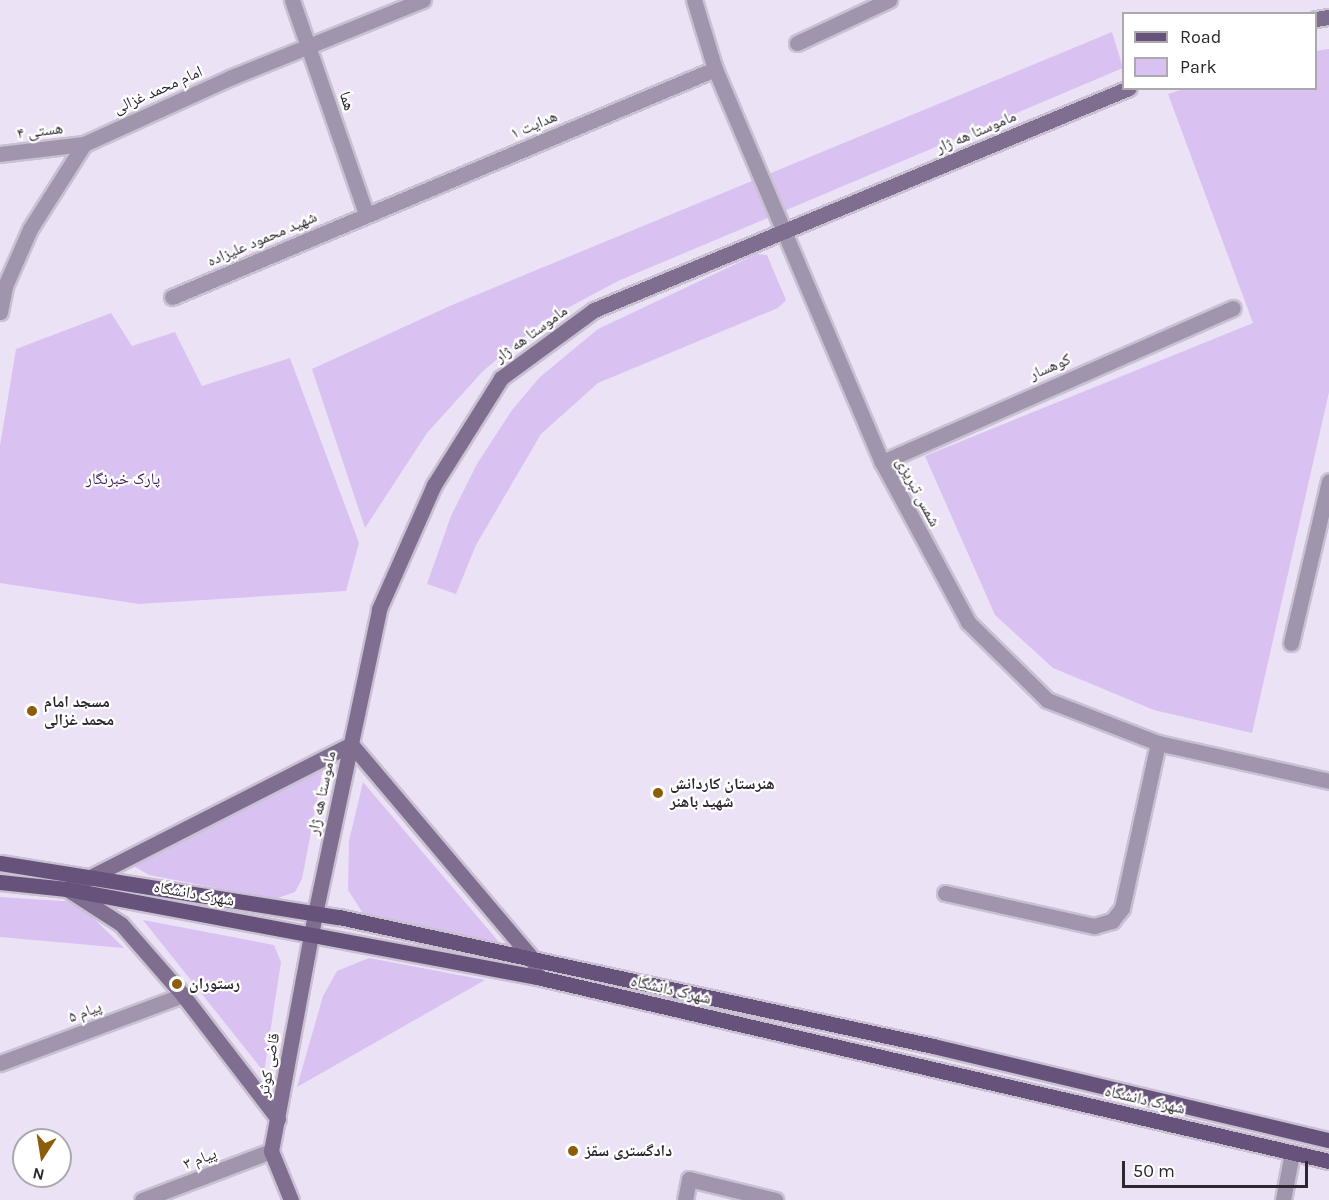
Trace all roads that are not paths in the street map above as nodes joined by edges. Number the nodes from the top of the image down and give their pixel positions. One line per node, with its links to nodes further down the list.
1 (292, 0): 6 (street, هما)
2 (423, 0): 6 (street, امام محمد غزالی)
3 (694, 0): 7 (street, شمس تبریزی)
4 (889, 0): 5 (street)
5 (797, 43)
6 (310, 46): 9 (street, امام محمد غزالی); 11 (street, هما)
7 (715, 69): 11 (street, هدایت ۱); 12 (street, شمس تبریزی)
8 (1124, 90): 12 (main road, ماموستا هه ژار)
9 (84, 144): 10 (street, هستی ۴); 15 (street)
10 (0, 154)
11 (366, 214): 13 (street, شهید محمود علیزاده)
12 (783, 232): 16 (street, شمس تبریزی); 20 (main road, ماموستا هه ژار)
13 (172, 297)
14 (1233, 308): 16 (street, کوهسار)
15 (0, 312)
16 (882, 462): 19 (street, شمس تبریزی)
17 (1329, 481): 18 (street)
18 (1291, 643)
19 (1158, 743): 21 (street, شمس تبریزی); 26 (street)
20 (351, 744): 23 (main road); 27 (main road, ماموستا هه ژار); 29 (main road)
21 (1329, 781)
22 (0, 863): 23 (main road)
23 (86, 876): 25 (main road); 27 (main road)
24 (0, 882): 25 (main road, شهرک دانشگاه)
25 (68, 889): 28 (main road, شهرک دانشگاه); 31 (main road)
26 (945, 893)
27 (315, 914): 28 (main road, ماموستا هه ژار); 29 (main road)
28 (311, 934): 30 (main road, شهرک دانشگاه); 33 (main road, قاضی کوثر)
29 (533, 959): 30 (main road); 34 (main road)
30 (537, 977): 36 (main road, شهرک دانشگاه)
31 (183, 995): 32 (street, پیام ۵); 33 (main road)
32 (0, 1063)
33 (278, 1119): 35 (main road, قاضی کوثر)
34 (1329, 1140)
35 (271, 1151): 38 (street, پیام ۳); 39 (main road)
36 (1293, 1152): 37 (main road, شهرک دانشگاه); 42 (street)
37 (1329, 1161)
38 (142, 1200)
39 (291, 1200)
40 (685, 1200): 41 (street)
41 (775, 1200)
42 (1283, 1200)

